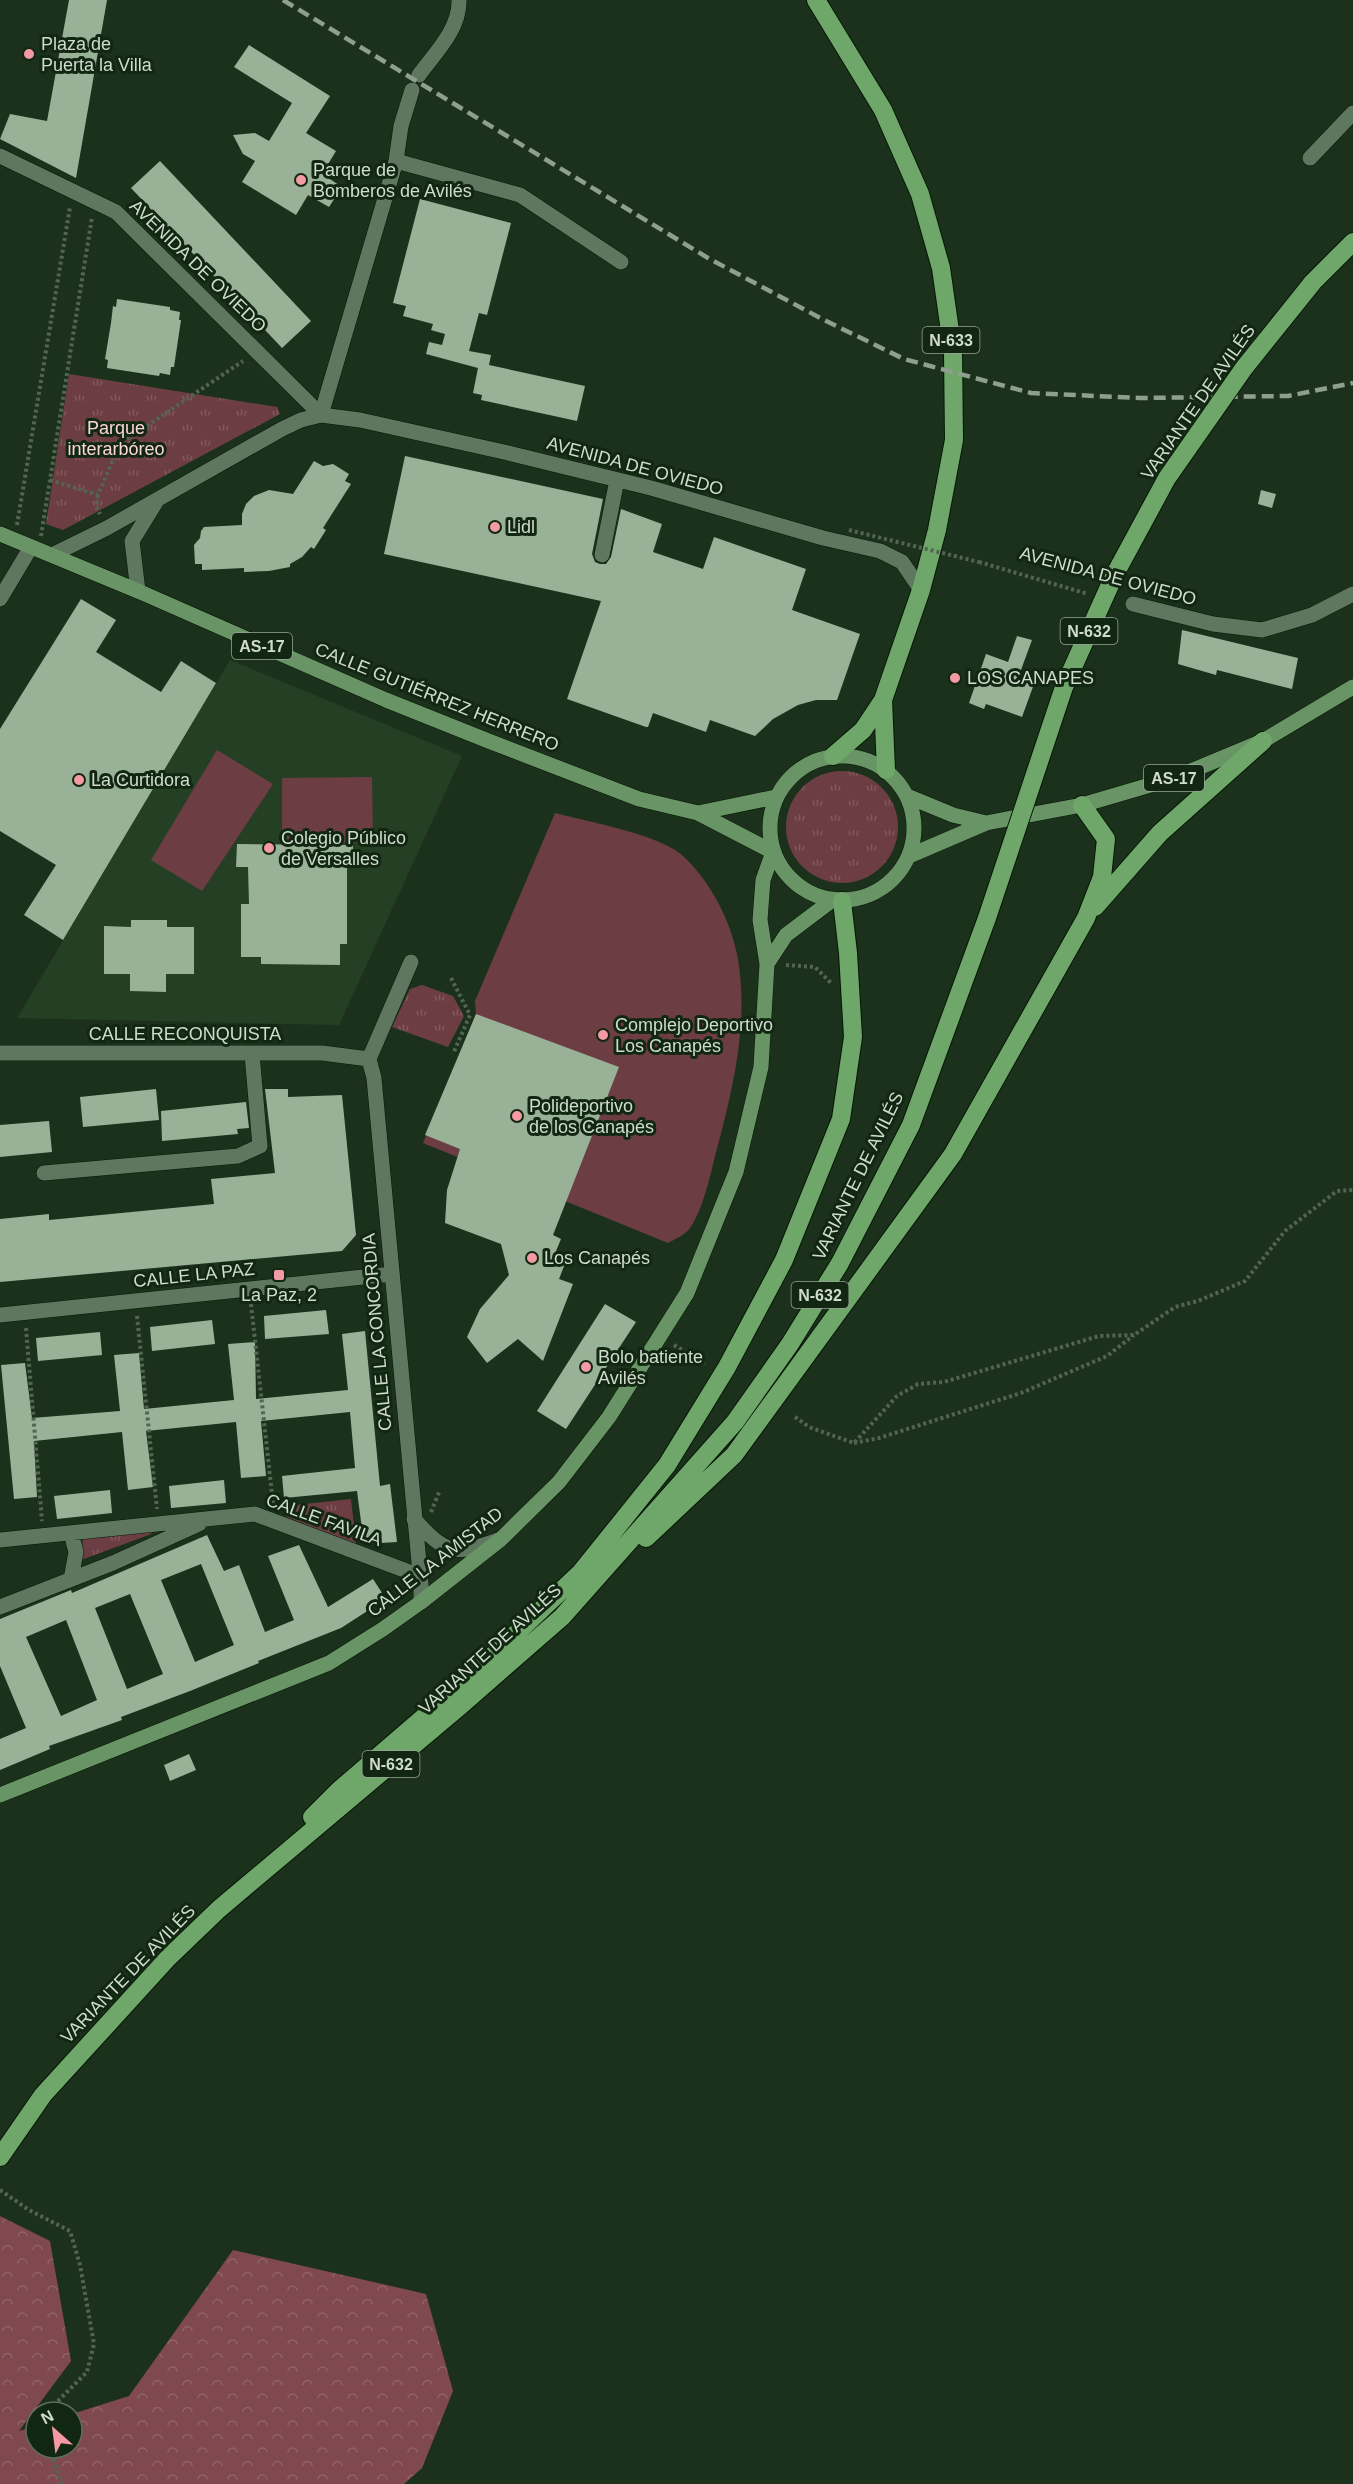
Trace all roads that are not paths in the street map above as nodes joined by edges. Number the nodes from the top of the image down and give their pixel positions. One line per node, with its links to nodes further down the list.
1 (459, 0): 3 (street)
2 (816, 0): 17 (highway, N-633)
3 (419, 75)
4 (412, 90): 8 (street)
5 (1353, 112): 7 (street)
6 (0, 156): 11 (street, AVENIDA DE OVIEDO)
7 (1310, 158)
8 (396, 161): 10 (street); 11 (street)
9 (1353, 242): 53 (highway, VARIANTE DE AVILÉS / N-632, bridge)
10 (621, 262)
11 (321, 415): 12 (street, AVENIDA DE OVIEDO); 13 (street, AVENIDA DE OVIEDO)
12 (617, 480): 16 (street); 17 (street, AVENIDA DE OVIEDO)
13 (158, 499): 15 (street, AVENIDA DE OVIEDO); 18 (street, AVENIDA DE OVIEDO)
14 (0, 534): 15 (main road, CALLE GUTIÉRREZ HERRERO / AS-17)
15 (41, 550): 18 (main road, CALLE GUTIÉRREZ HERRERO / AS-17); 20 (street)
16 (602, 555)
17 (921, 590): 23 (highway, N-633)
18 (138, 591): 30 (main road, CALLE GUTIÉRREZ HERRERO / AS-17)
19 (1353, 594): 21 (street, AVENIDA DE OVIEDO)
20 (0, 599)
21 (1133, 604)
22 (1353, 687): 24 (main road, AS-17)
23 (883, 700): 25 (highway, N-633); 26 (highway, N-633)
24 (1263, 741): 29 (main road, AS-17); 35 (highway)
25 (833, 756): 26 (main road, AS-17); 28 (main road, AS-17)
26 (886, 771): 27 (main road, AS-17)
27 (907, 796): 31 (main road, AS-17); 33 (main road, AS-17)
28 (776, 797): 30 (main road, AS-17); 32 (main road, AS-17)
29 (1082, 806): 31 (main road, AS-17); 35 (highway)
30 (698, 813): 32 (main road, AS-17)
31 (986, 823): 33 (main road, AS-17)
32 (773, 852): 34 (main road, AS-17); 37 (main road, CALLE LA AMISTAD)
33 (909, 856): 34 (main road, AS-17)
34 (837, 901): 37 (main road, CALLE LA AMISTAD); 55 (highway)
35 (1086, 918): 53 (highway)
36 (411, 962): 40 (street)
37 (767, 964): 47 (main road, CALLE LA AMISTAD)
38 (0, 1053): 39 (street, CALLE RECONQUISTA)
39 (252, 1054): 40 (street, CALLE RECONQUISTA); 41 (street)
40 (369, 1059): 42 (street, CALLE LA CONCORDIA)
41 (44, 1173)
42 (392, 1274): 43 (street, CALLE LA PAZ); 45 (street, CALLE LA CONCORDIA)
43 (0, 1314)
44 (212, 1518): 46 (street, CALLE FAVILA); 49 (street, CALLE FAVILA); 50 (street, CALLE FAVILA)
45 (414, 1519): 47 (street); 49 (street, CALLE LA CONCORDIA)
46 (71, 1533): 48 (street, CALLE FAVILA); 50 (street)
47 (501, 1539): 51 (main road, CALLE LA AMISTAD)
48 (0, 1540)
49 (420, 1576): 51 (street, CALLE LA CONCORDIA)
50 (71, 1579): 52 (street, CALLE FAVILA)
51 (421, 1602): 54 (main road, CALLE LA AMISTAD)
52 (0, 1607)
53 (562, 1617): 55 (highway, VARIANTE DE AVILÉS / N-632)
54 (0, 1795)
55 (219, 1909): 56 (highway, VARIANTE DE AVILÉS / N-632)
56 (0, 2157)

